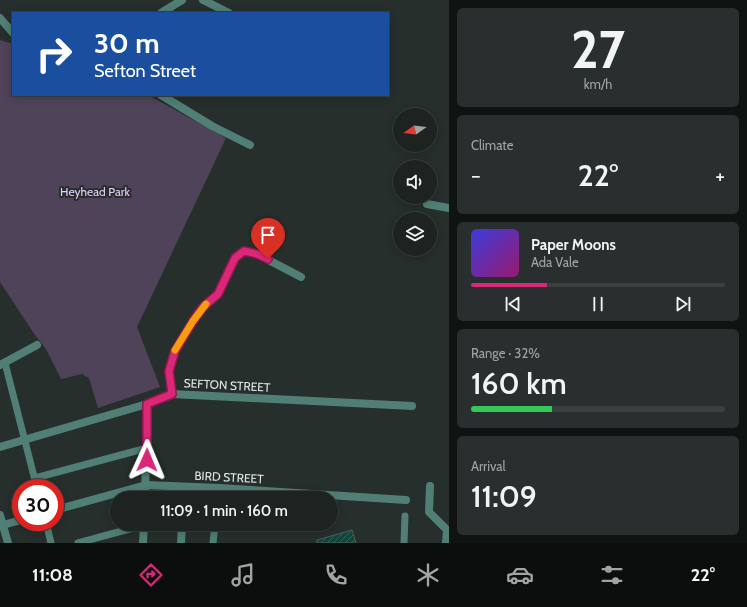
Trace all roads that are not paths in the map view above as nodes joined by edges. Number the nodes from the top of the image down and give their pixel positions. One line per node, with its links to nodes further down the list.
1 (182, 0): 3 (street)
2 (203, 0): 4 (street)
3 (163, 12)
4 (227, 12)
5 (0, 18): 6 (street)
6 (12, 31)
7 (163, 96): 8 (street)
8 (250, 145)
9 (427, 204): 10 (street)
10 (449, 208)
11 (301, 277): 14 (street)
12 (37, 344): 13 (street)
13 (2, 364): 17 (lane)
14 (172, 394): 15 (street, SEFTON STREET); 16 (street, SEFTON STREET)
15 (147, 404): 17 (street, SEFTON STREET); 19 (street)
16 (412, 406)
17 (25, 440): 18 (street, SEFTON STREET); 20 (lane)
18 (0, 447)
19 (147, 448): 20 (lane); 21 (street)
20 (34, 478)
21 (146, 485): 22 (street, BIRD STREET); 25 (street); 29 (street, BIRD STREET)
22 (184, 486): 24 (street, BIRD STREET); 26 (street)
23 (430, 486): 46 (street)
24 (219, 488): 27 (lane); 28 (street, BIRD STREET)
25 (146, 491)
26 (184, 491)
27 (219, 491)
28 (406, 500)
29 (64, 508)
30 (0, 515): 33 (street)
31 (405, 516): 45 (lane)
32 (12, 522): 33 (street)
33 (3, 525): 39 (street)
34 (48, 531): 40 (lane)
35 (122, 531): 41 (lane)
36 (144, 531): 42 (street)
37 (182, 531): 43 (street)
38 (214, 531): 44 (lane)
39 (8, 543)
40 (51, 543)
41 (78, 543)
42 (143, 543)
43 (181, 543)
44 (213, 543)
45 (404, 543)
46 (446, 543)

